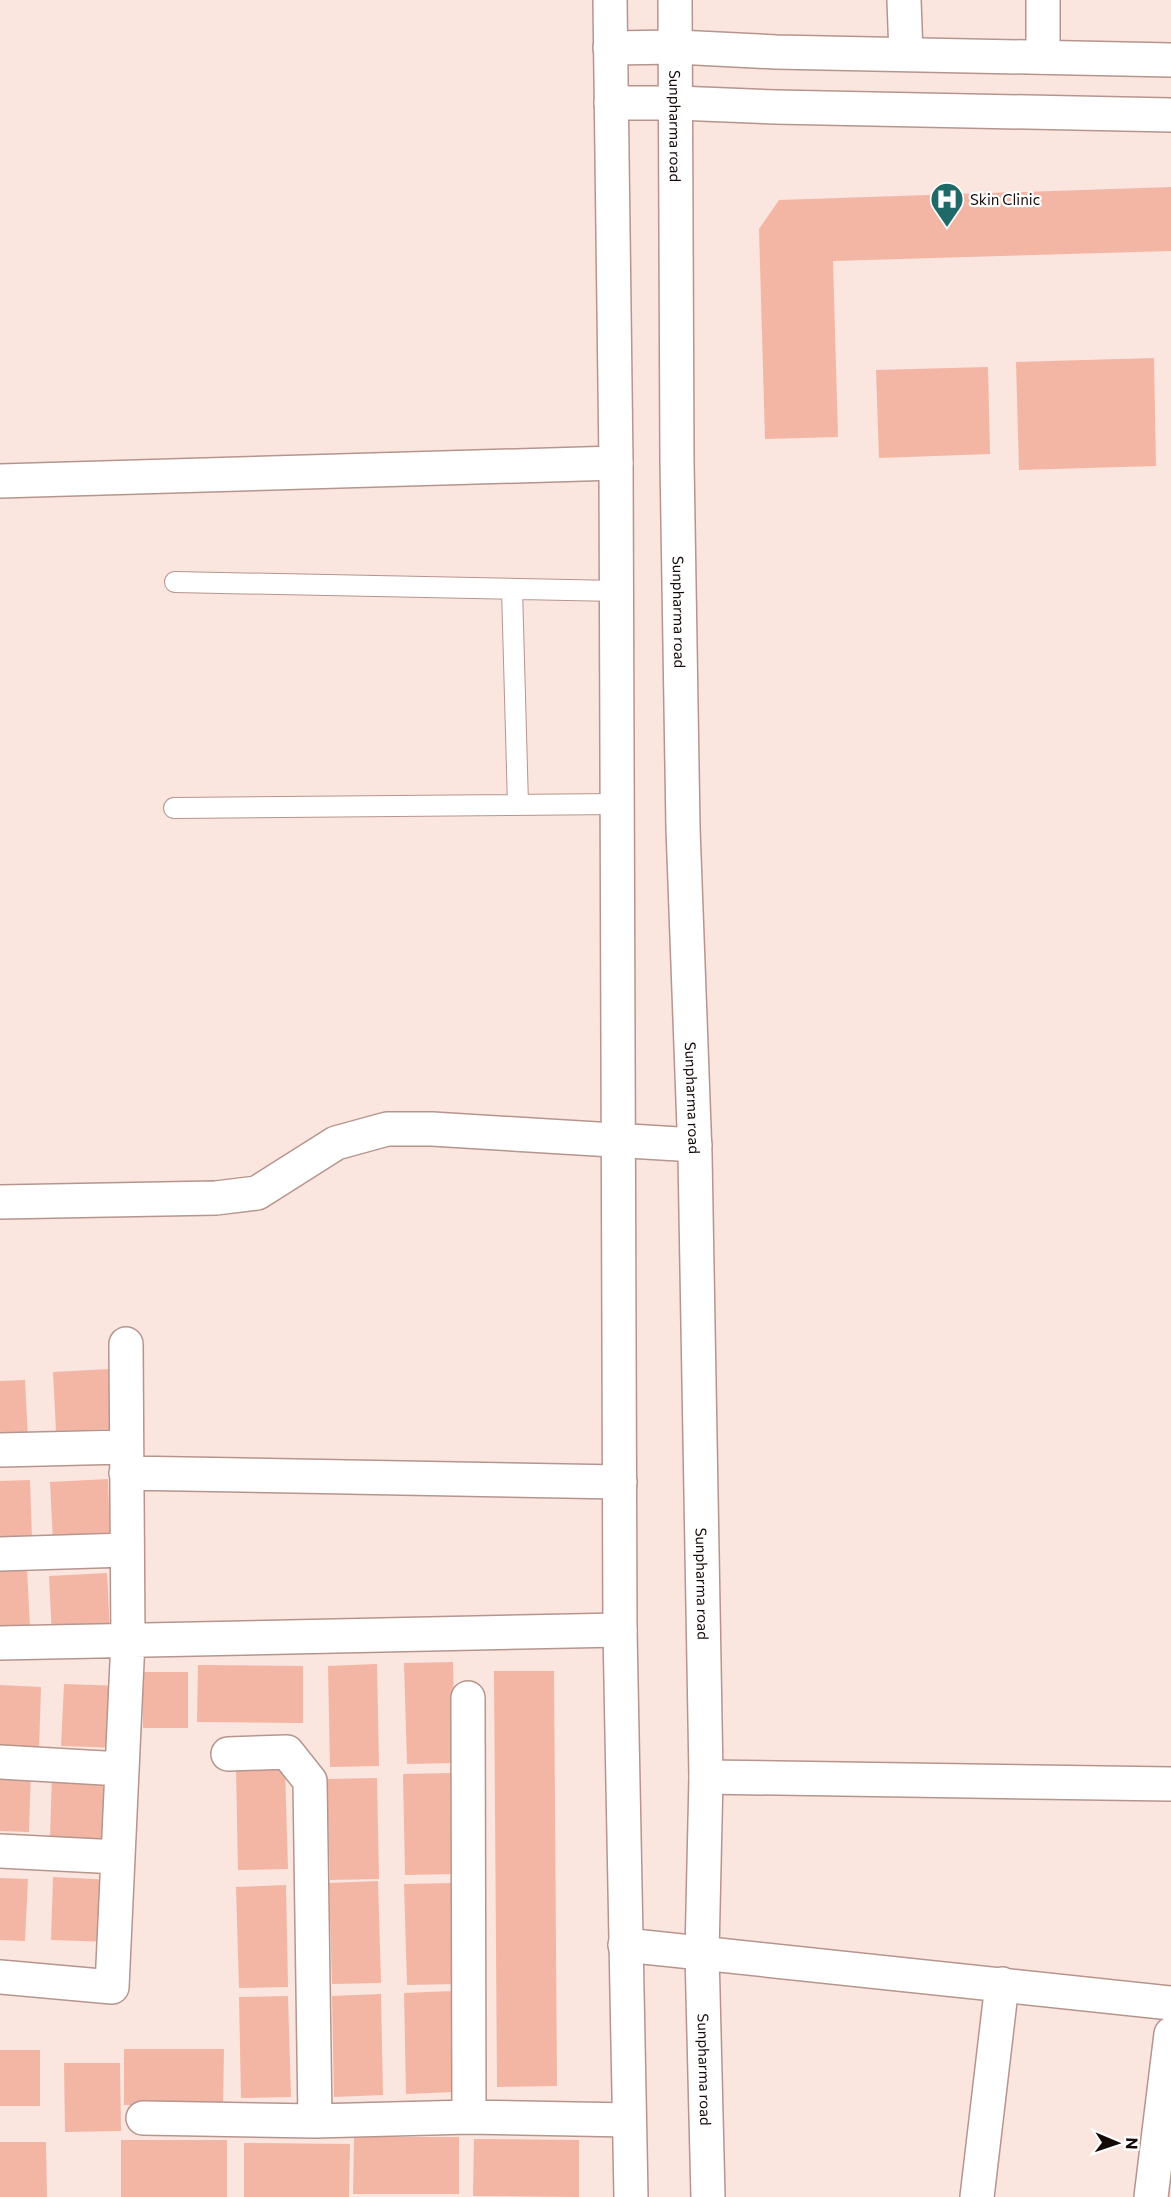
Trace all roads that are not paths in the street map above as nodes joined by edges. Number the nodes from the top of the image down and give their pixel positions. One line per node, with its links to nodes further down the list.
1 (610, 0): 6 (street)
2 (675, 0): 5 (street, Sunpharma road)
3 (904, 0): 7 (street)
4 (1043, 0): 8 (street)
5 (677, 47): 6 (street); 7 (street); 10 (street, Sunpharma road)
6 (610, 48): 11 (street)
7 (906, 54): 8 (street)
8 (1043, 57): 9 (street)
9 (1171, 60)
10 (677, 103): 11 (street); 12 (street); 22 (street, Sunpharma road)
11 (611, 104): 13 (street)
12 (1171, 115)
13 (616, 463): 14 (street); 17 (street)
14 (0, 481)
15 (175, 582): 16 (lane)
16 (512, 589): 17 (lane); 19 (lane)
17 (616, 591): 18 (street)
18 (617, 804): 19 (lane); 21 (street)
19 (518, 805): 20 (lane)
20 (174, 808)
21 (620, 1140): 22 (street); 23 (street); 27 (street)
22 (695, 1145): 37 (street, Sunpharma road)
23 (0, 1202)
24 (126, 1344): 26 (street)
25 (0, 1450): 26 (street)
26 (126, 1460): 27 (street); 28 (street)
27 (620, 1482): 30 (street)
28 (126, 1550): 29 (street); 31 (street)
29 (0, 1554)
30 (620, 1630): 31 (street); 41 (street)
31 (128, 1640): 32 (street); 36 (street)
32 (0, 1643)
33 (468, 1698): 47 (street)
34 (228, 1754): 50 (street)
35 (0, 1762): 36 (street)
36 (121, 1769): 40 (street)
37 (706, 1777): 38 (street); 42 (street, Sunpharma road)
38 (1171, 1784)
39 (0, 1851): 40 (street)
40 (118, 1857): 43 (street)
41 (626, 1945): 42 (street); 49 (street)
42 (702, 1953): 44 (street); 52 (street, Sunpharma road)
43 (0, 1977)
44 (1002, 1984): 45 (street); 53 (street)
45 (1171, 2003)
46 (1171, 2034): 54 (street)
47 (469, 2117): 49 (street); 50 (street)
48 (143, 2118): 50 (street)
49 (629, 2120): 51 (street)
50 (315, 2121)
51 (631, 2197)
52 (708, 2197)
53 (977, 2197)
54 (1151, 2197)

